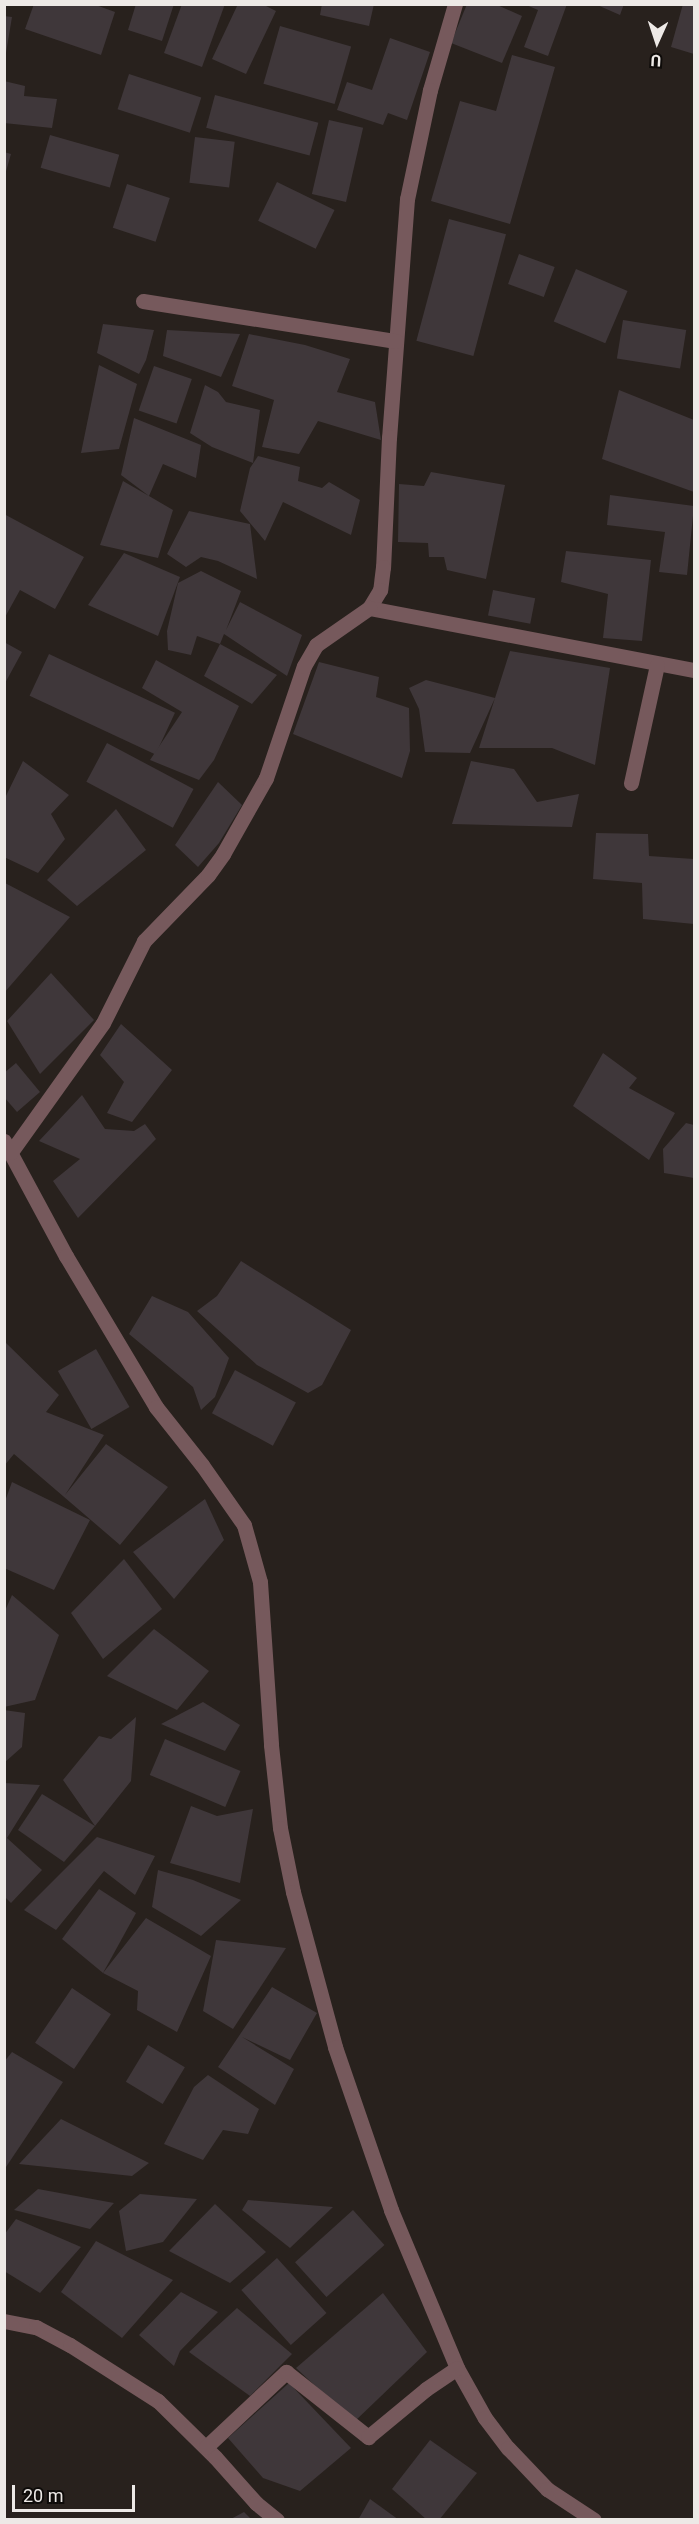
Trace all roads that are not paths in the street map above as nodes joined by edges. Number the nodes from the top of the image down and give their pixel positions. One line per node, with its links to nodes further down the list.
1 (455, 4): 3 (street)
2 (143, 301): 3 (street)
3 (396, 341): 4 (street)
4 (369, 608): 5 (street); 8 (street)
5 (657, 665): 6 (street); 7 (street)
6 (694, 670)
7 (631, 783)
8 (8, 1147): 10 (street)
9 (4, 2321): 11 (street)
10 (457, 2368): 11 (street); 13 (street)
11 (206, 2447): 12 (street)
12 (277, 2520)
13 (594, 2520)

